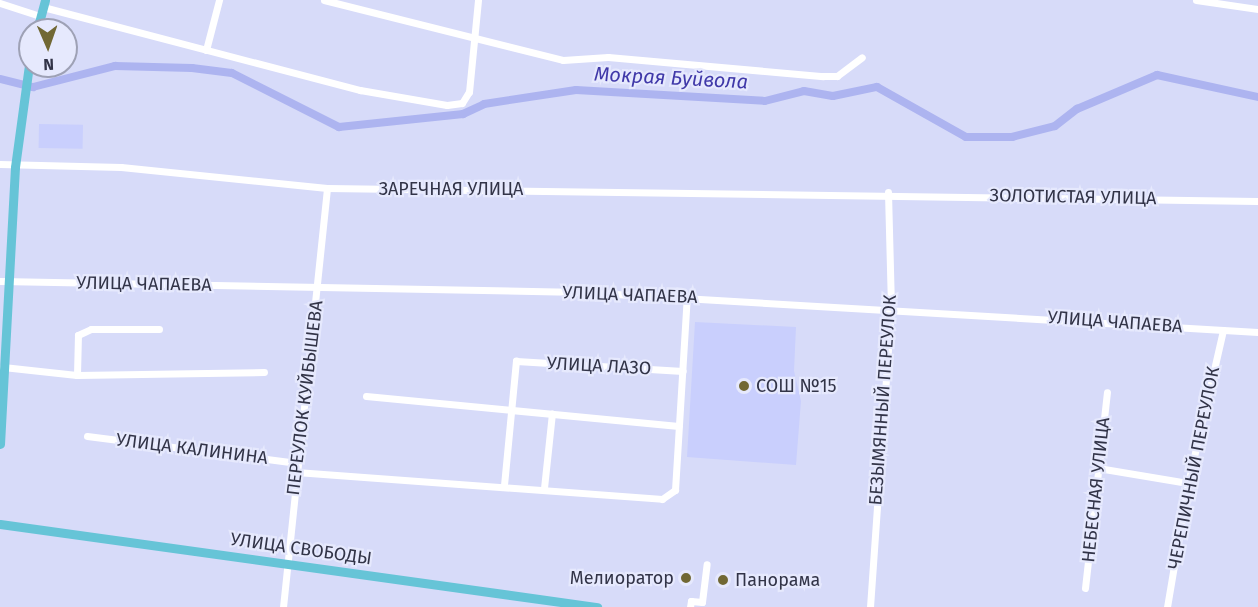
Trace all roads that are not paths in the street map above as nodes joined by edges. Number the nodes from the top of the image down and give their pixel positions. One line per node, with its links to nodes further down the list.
1 (219, 0): 10 (street)
2 (324, 0): 9 (street)
3 (478, 0): 9 (street)
4 (1196, 0): 5 (street)
5 (1238, 2): 8 (street)
6 (0, 3): 7 (street)
7 (43, 8): 10 (street)
8 (1258, 9)
9 (476, 39): 10 (street); 11 (street)
10 (206, 50)
11 (862, 57)
12 (26, 78): 14 (main road)
13 (0, 164): 14 (street, ЗАРЕЧНАЯ УЛИЦА)
14 (15, 167): 15 (street, ЗАРЕЧНАЯ УЛИЦА); 18 (main road)
15 (327, 188): 16 (street, ЗАРЕЧНАЯ УЛИЦА); 19 (street, ПЕРЕУЛОК КУЙБЫШЕВА)
16 (888, 192): 17 (street, ЗОЛОТИСТАЯ УЛИЦА); 21 (street, БЕЗЫМЯННЫЙ ПЕРЕУЛОК)
17 (1257, 201)
18 (4, 281): 19 (street, УЛИЦА ЧАПАЕВА); 25 (main road)
19 (318, 288): 20 (street, УЛИЦА ЧАПАЕВА); 36 (street, ПЕРЕУЛОК КУЙБЫШЕВА)
20 (687, 296): 21 (street, УЛИЦА ЧАПАЕВА); 26 (street)
21 (891, 307): 23 (street, УЛИЦА ЧАПАЕВА); 49 (street, БЕЗЫМЯННЫЙ ПЕРЕУЛОК)
22 (159, 329): 28 (street)
23 (1223, 330): 24 (street, УЛИЦА ЧАПАЕВА); 39 (street, ЧЕРЕПИЧНЫЙ ПЕРЕУЛОК)
24 (1258, 332)
25 (3, 367): 28 (street); 35 (main road)
26 (683, 371): 31 (street, УЛИЦА ЛАЗО); 33 (street)
27 (264, 372): 28 (street)
28 (77, 375)
29 (1107, 392): 37 (street, НЕБЕСНАЯ УЛИЦА)
30 (366, 396): 31 (street)
31 (513, 410): 32 (street); 40 (street)
32 (552, 413): 33 (street); 41 (street)
33 (679, 426): 41 (street)
34 (87, 435): 36 (street, УЛИЦА КАЛИНИНА)
35 (0, 444)
36 (297, 463): 38 (street, ПЕРЕУЛОК КУЙБЫШЕВА)
37 (1098, 468): 39 (street); 45 (street, НЕБЕСНАЯ УЛИЦА)
38 (296, 472): 40 (street); 43 (street, ПЕРЕУЛОК КУЙБЫШЕВА)
39 (1188, 483): 50 (street, ЧЕРЕПИЧНЫЙ ПЕРЕУЛОК)
40 (504, 485): 41 (street)
41 (544, 488)
42 (0, 524): 43 (main road, УЛИЦА СВОБОДЫ)
43 (286, 563): 46 (street, ПЕРЕУЛОК КУЙБЫШЕВА); 47 (main road, УЛИЦА СВОБОДЫ)
44 (707, 564): 48 (street)
45 (1085, 588)
46 (282, 607)
47 (597, 607)
48 (690, 607)
49 (870, 607)
50 (1167, 607)

